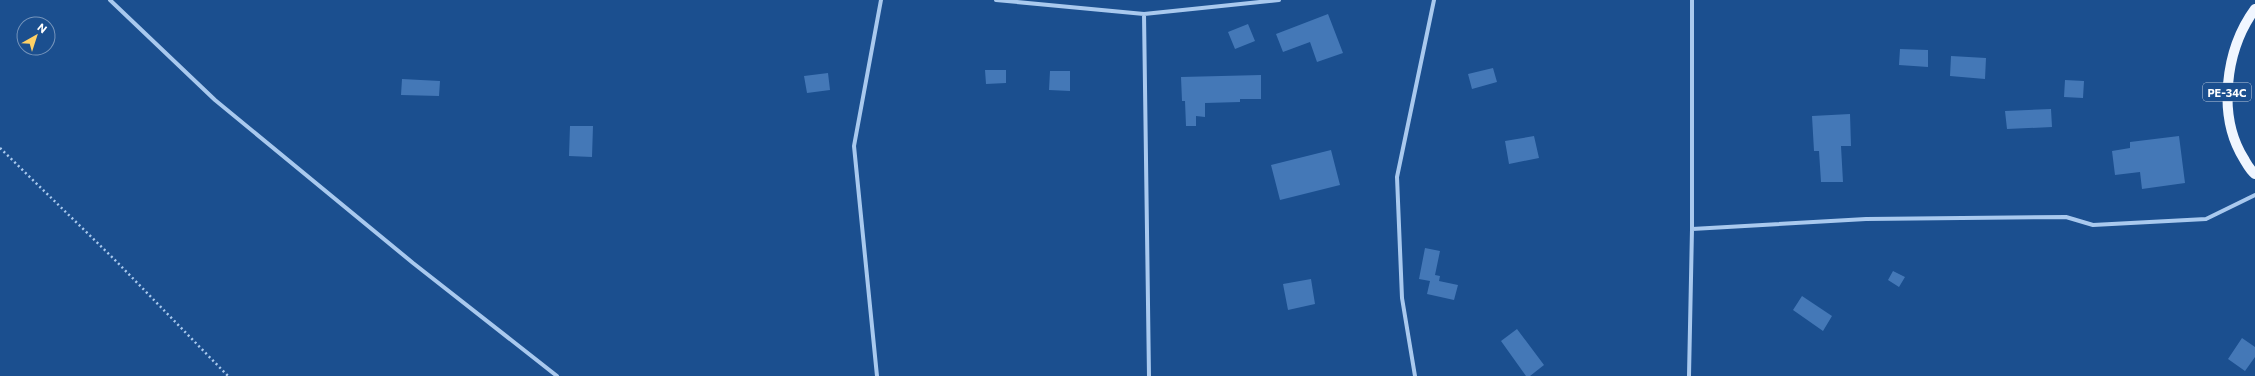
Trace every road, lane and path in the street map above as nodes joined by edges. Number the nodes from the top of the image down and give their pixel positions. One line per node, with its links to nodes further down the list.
1 (110, 0): 14 (street)
2 (881, 0): 15 (street)
3 (996, 0): 8 (street)
4 (1279, 0): 8 (street)
5 (1434, 0): 17 (street)
6 (1692, 0): 12 (street)
7 (2255, 9): 10 (main road, PE-34C)
8 (1144, 14): 16 (street)
9 (0, 148): 13 (path)
10 (2255, 174)
11 (2255, 195): 12 (street)
12 (1692, 229): 18 (street)
13 (228, 376)
14 (557, 376)
15 (877, 376)
16 (1149, 376)
17 (1415, 376)
18 (1689, 376)

